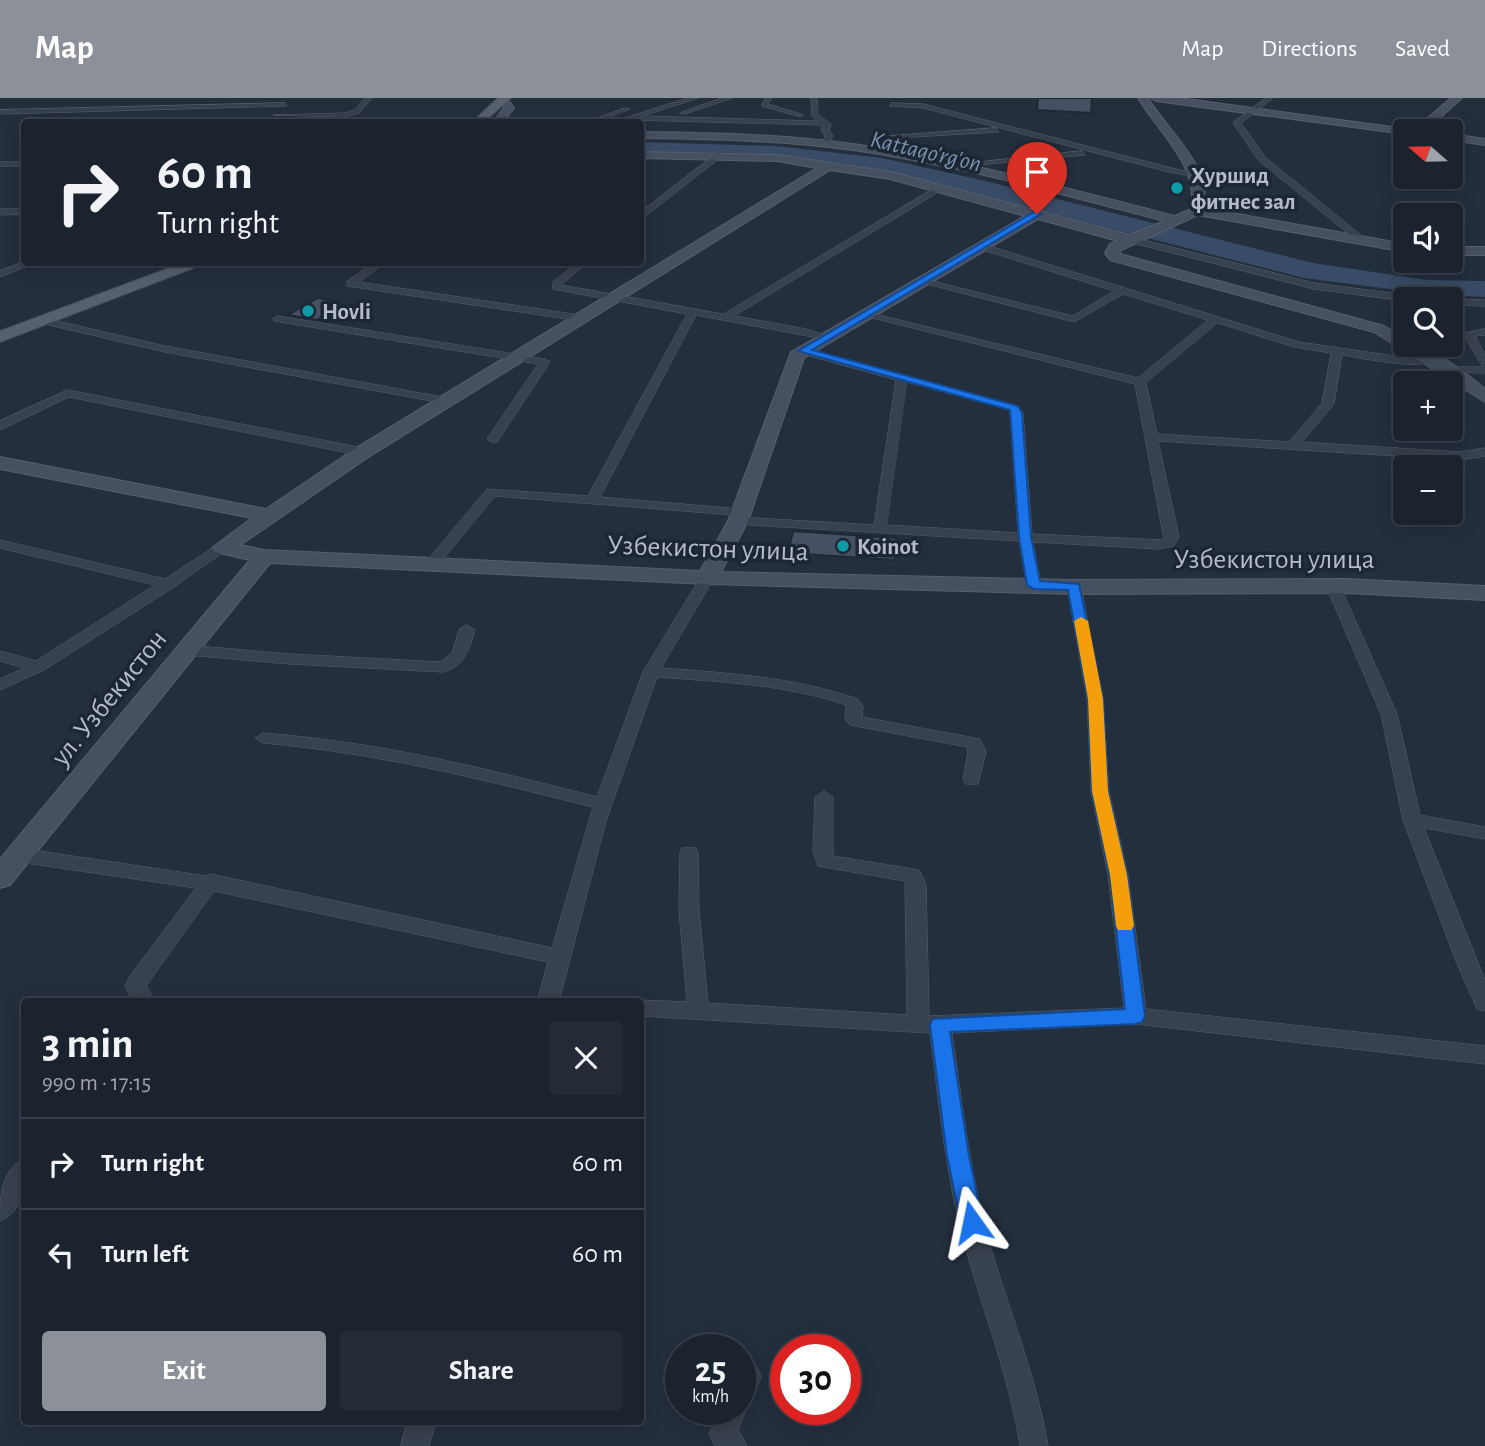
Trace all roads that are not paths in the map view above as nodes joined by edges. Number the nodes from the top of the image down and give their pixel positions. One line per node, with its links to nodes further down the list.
1 (292, 98): 15 (street)
2 (369, 98): 20 (street)
3 (695, 98): 23 (street)
4 (729, 98): 24 (street)
5 (769, 98): 22 (street)
6 (806, 98): 7 (street)
7 (814, 98): 22 (street)
8 (1143, 98): 48 (street)
9 (1156, 98): 18 (street)
10 (1270, 98): 18 (street)
11 (1457, 98): 30 (street)
12 (504, 99): 26 (main road); 27 (street)
13 (892, 101): 17 (street); 21 (street)
14 (950, 103): 17 (street)
15 (285, 105): 19 (street); 20 (street)
16 (635, 106): 28 (street)
17 (923, 106): 33 (street)
18 (1254, 110): 34 (street); 57 (street)
19 (0, 112)
20 (276, 115): 25 (street)
21 (893, 115)
22 (815, 116): 35 (street)
23 (632, 118): 24 (street); 29 (street)
24 (667, 118): 35 (street)
25 (273, 119)
26 (481, 119)
27 (500, 119)
28 (599, 119)
29 (628, 119)
30 (1433, 119)
31 (644, 124): 35 (street)
32 (893, 125): 37 (street)
33 (1010, 129): 37 (street); 40 (street)
34 (1393, 129)
35 (826, 132): 36 (street); 41 (street)
36 (644, 135)
37 (894, 136): 41 (street)
38 (1463, 139): 39 (street)
39 (1485, 142)
40 (1096, 151): 46 (street); 48 (street)
41 (892, 153): 46 (street)
42 (644, 155): 43 (street)
43 (720, 155): 47 (street); 54 (street)
44 (0, 164): 45 (street)
45 (21, 164)
46 (956, 165): 55 (street)
47 (828, 166): 49 (street); 70 (street)
48 (1195, 175): 50 (street)
49 (941, 188): 53 (street); 75 (street)
50 (1198, 211): 55 (street); 57 (street)
51 (0, 212): 52 (street)
52 (21, 212)
53 (1037, 214): 56 (street); 59 (street)
54 (644, 215)
55 (1172, 221): 56 (street)
56 (1131, 238): 69 (street); 86 (street)
57 (1364, 242): 58 (street)
58 (1393, 246)
59 (983, 247): 67 (street); 68 (street)
60 (1463, 251): 61 (street)
61 (1485, 251)
62 (22, 266): 66 (street)
63 (190, 266): 78 (main road)
64 (376, 266): 76 (street)
65 (578, 266): 70 (street)
66 (0, 274)
67 (924, 282): 68 (street); 74 (street)
68 (1121, 291): 79 (street)
69 (1393, 296)
70 (612, 298): 73 (street); 76 (street)
71 (1463, 302): 72 (street)
72 (1485, 303)
73 (693, 311): 75 (street); 101 (street)
74 (866, 315): 82 (street); 91 (street)
75 (725, 317): 82 (street)
76 (580, 318): 85 (street)
77 (278, 319): 85 (street)
78 (44, 321): 81 (main road); 93 (street)
79 (1214, 321): 84 (street); 91 (street)
80 (1485, 332): 87 (street)
81 (0, 337)
82 (825, 338): 83 (street)
83 (803, 351): 90 (street); 103 (street)
84 (1337, 351): 86 (street); 97 (street)
85 (517, 358): 93 (street); 96 (street)
86 (1430, 360): 88 (street)
87 (1485, 364)
88 (1448, 370): 89 (street); 92 (street)
89 (1485, 370)
90 (902, 377): 104 (street); 105 (street)
91 (1140, 383): 95 (street)
92 (1485, 397)
93 (448, 401): 98 (street)
94 (0, 426): 98 (street)
95 (1154, 437): 97 (street); 105 (street)
96 (493, 439)
97 (1292, 446): 99 (street)
98 (363, 452): 102 (street)
99 (1485, 452)
100 (0, 463): 102 (street)
101 (592, 500): 103 (street); 109 (street)
102 (267, 516): 107 (street)
103 (739, 517): 104 (street); 110 (street)
104 (880, 528): 105 (street)
105 (1025, 537): 112 (street)
106 (0, 544): 111 (street)
107 (222, 548): 108 (street, Узбекистон улица); 111 (street)
108 (264, 555): 109 (street, Узбекистон улица); 117 (street, ул. Узбекистон)
109 (430, 566): 110 (street, Узбекистон улица)
110 (707, 579): 112 (street, Узбекистон улица); 120 (street)
111 (169, 584): 119 (street)
112 (1034, 585): 114 (street, Узбекистон улица)
113 (1333, 586): 114 (street, Узбекистон улица); 115 (street, Узбекистон улица); 126 (street)
114 (1074, 587): 139 (street)
115 (1485, 593)
116 (467, 630): 117 (street)
117 (187, 650): 129 (street, ул. Узбекистон)
118 (0, 656): 119 (street)
119 (38, 667): 121 (street)
120 (651, 672): 123 (street); 125 (street)
121 (0, 685)
122 (263, 738): 125 (street)
123 (972, 780)
124 (824, 797): 140 (street)
125 (603, 804): 132 (street)
126 (1412, 820): 127 (street); 133 (street)
127 (1485, 833)
128 (690, 853): 138 (street)
129 (19, 855): 130 (street, ул. Узбекистон); 131 (street)
130 (0, 878)
131 (211, 881): 132 (street); 134 (street)
132 (560, 957): 135 (street)
133 (1476, 962): 136 (street)
134 (138, 998)
135 (549, 998)
136 (1485, 1003)
137 (644, 1008): 138 (street)
138 (698, 1011): 140 (street)
139 (1136, 1016): 140 (street); 141 (street)
140 (929, 1024): 148 (street)
141 (1485, 1055)
142 (21, 1175): 143 (street)
143 (0, 1210)
144 (421, 1425): 146 (street)
145 (726, 1425): 147 (street)
146 (415, 1446)
147 (733, 1446)
148 (1034, 1446)

